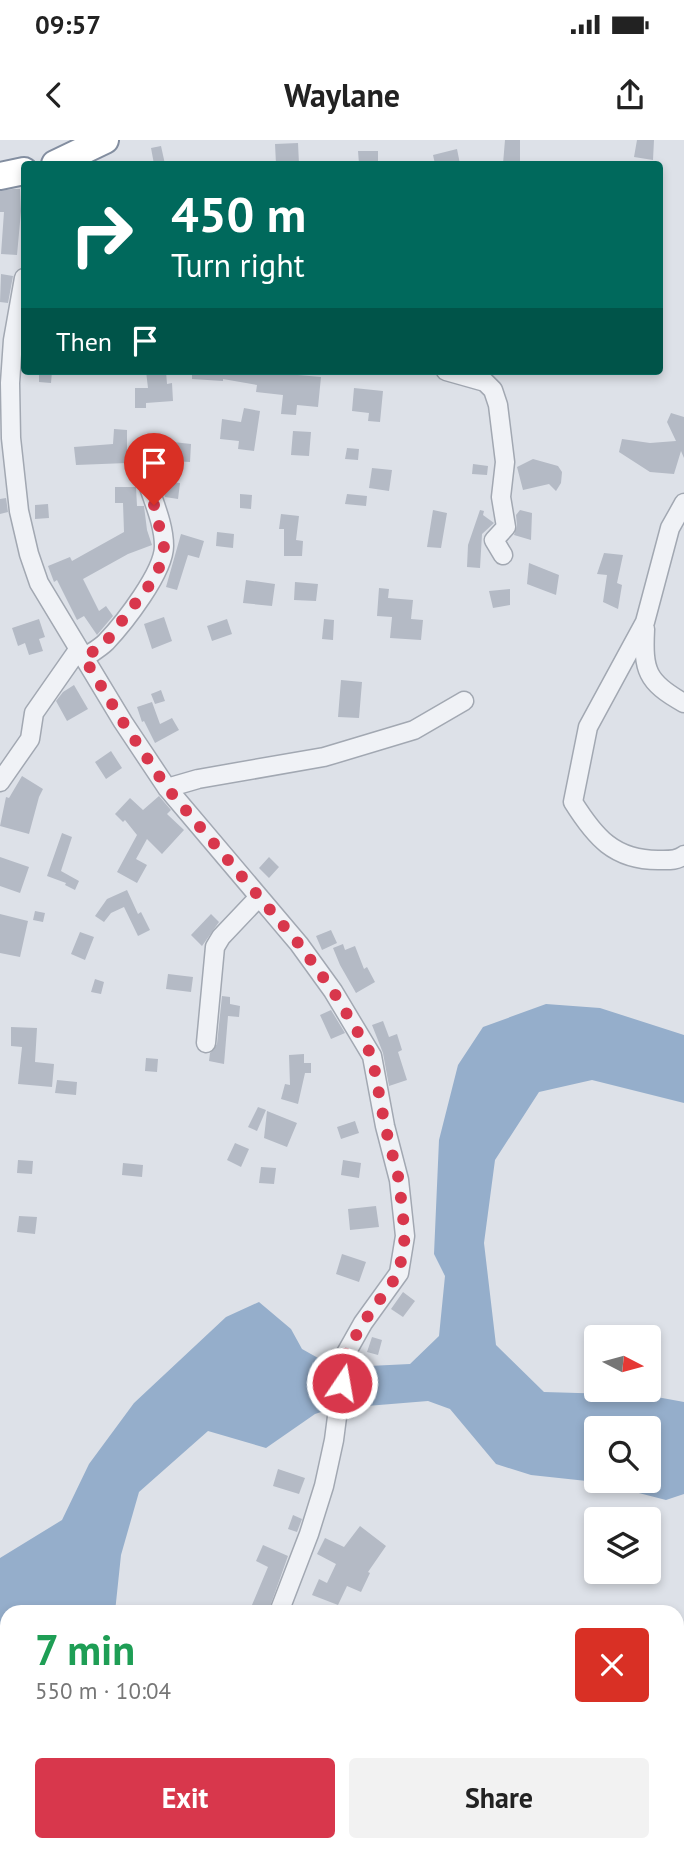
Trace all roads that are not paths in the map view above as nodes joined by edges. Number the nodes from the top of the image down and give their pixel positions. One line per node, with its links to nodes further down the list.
1 (105, 140): 2 (highway)
2 (61, 161)
3 (21, 172): 4 (highway)
4 (0, 176)
5 (21, 318): 11 (street)
6 (460, 375): 9 (street)
7 (148, 484): 11 (street)
8 (684, 503): 10 (street)
9 (503, 555)
10 (645, 622): 13 (street); 16 (street)
11 (81, 654): 14 (street); 15 (street)
12 (464, 701): 15 (street)
13 (684, 703)
14 (0, 782)
15 (167, 788): 17 (street)
16 (684, 855)
17 (258, 898): 18 (street); 19 (street)
18 (206, 1043)
19 (282, 1605)

